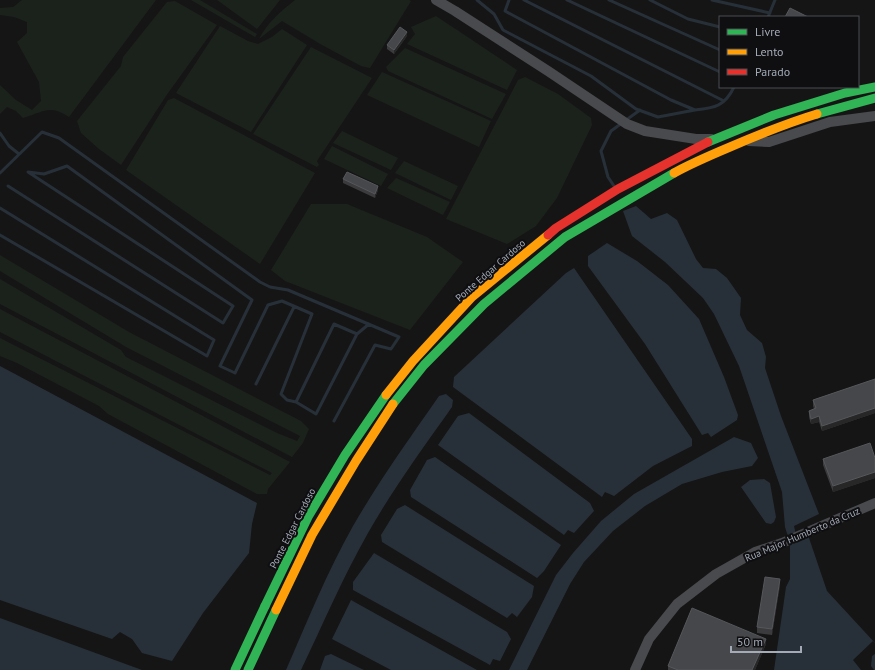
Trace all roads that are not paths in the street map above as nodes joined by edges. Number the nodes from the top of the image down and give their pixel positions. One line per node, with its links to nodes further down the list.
1 (436, 0): 4 (street)
2 (875, 87): 6 (main road, Ponte Edgar Cardoso, bridge)
3 (875, 98): 7 (main road, Ponte Edgar Cardoso, bridge)
4 (875, 116)
5 (875, 503): 8 (street, Rua Major Humberto da Cruz)
6 (235, 670)
7 (248, 670)
8 (635, 670)

